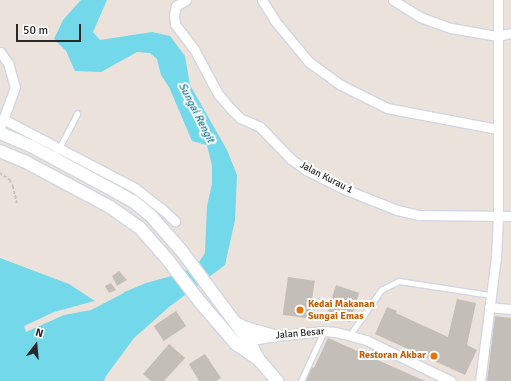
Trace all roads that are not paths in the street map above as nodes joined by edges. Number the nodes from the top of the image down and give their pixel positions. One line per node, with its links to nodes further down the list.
1 (186, 0): 15 (street, Jalan Kurau 1)
2 (262, 0): 10 (street)
3 (393, 0): 6 (street)
4 (498, 0): 6 (street)
5 (511, 33): 6 (street)
6 (497, 36): 10 (street)
7 (0, 52): 9 (street)
8 (78, 114): 13 (lane)
9 (2, 124): 13 (street)
10 (497, 129): 15 (street)
11 (0, 133): 13 (main road)
12 (0, 151): 25 (main road)
13 (57, 154): 16 (street); 20 (main road)
14 (511, 216): 15 (street)
15 (498, 217): 17 (street)
16 (175, 221)
17 (491, 295): 18 (street); 22 (lane)
18 (489, 307): 19 (street); 30 (street)
19 (511, 309)
20 (233, 322): 23 (main road); 24 (main road)
21 (324, 331): 22 (street, Jalan Besar); 23 (street, Jalan Besar); 28 (lane)
22 (350, 335): 29 (street, Jalan Besar)
23 (274, 336): 24 (street, Jalan Besar)
24 (248, 340): 25 (street, Jalan Besar); 26 (main road)
25 (236, 344): 26 (main road)
26 (259, 360): 27 (main road)
27 (277, 381)
28 (301, 381)
29 (451, 381)
30 (480, 381)

